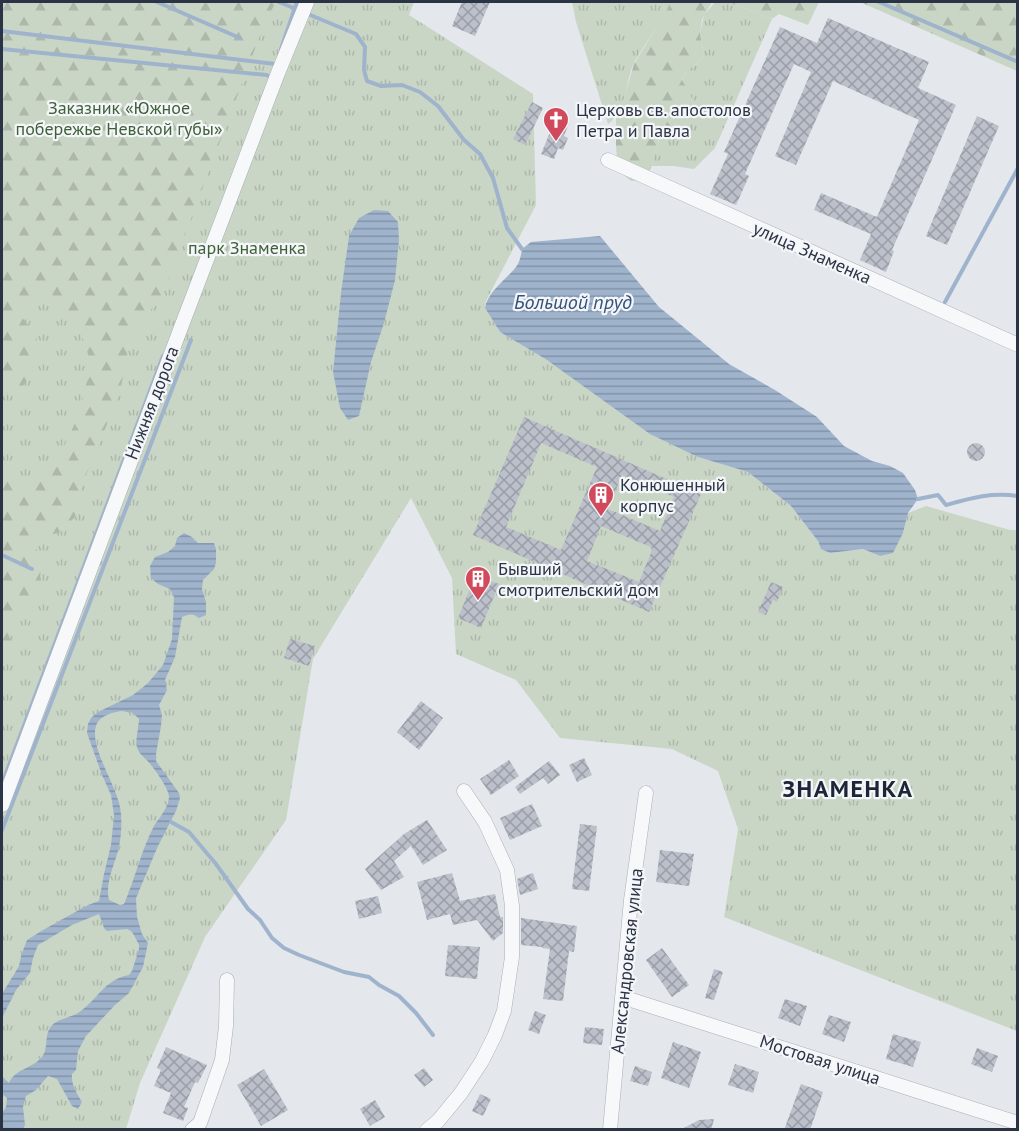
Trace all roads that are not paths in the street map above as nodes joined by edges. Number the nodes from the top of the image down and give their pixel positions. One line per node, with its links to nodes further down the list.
1 (306, 3): 6 (street, Нижняя дорога)
2 (608, 160): 3 (street, улица Знаменка)
3 (1017, 345)
4 (464, 791): 11 (street)
5 (646, 793): 8 (street, Александровская улица)
6 (2, 805)
7 (227, 980): 10 (street)
8 (622, 997): 9 (street, Мостовая улица); 12 (street, Александровская улица)
9 (1017, 1123)
10 (200, 1127)
11 (437, 1127)
12 (610, 1130)

